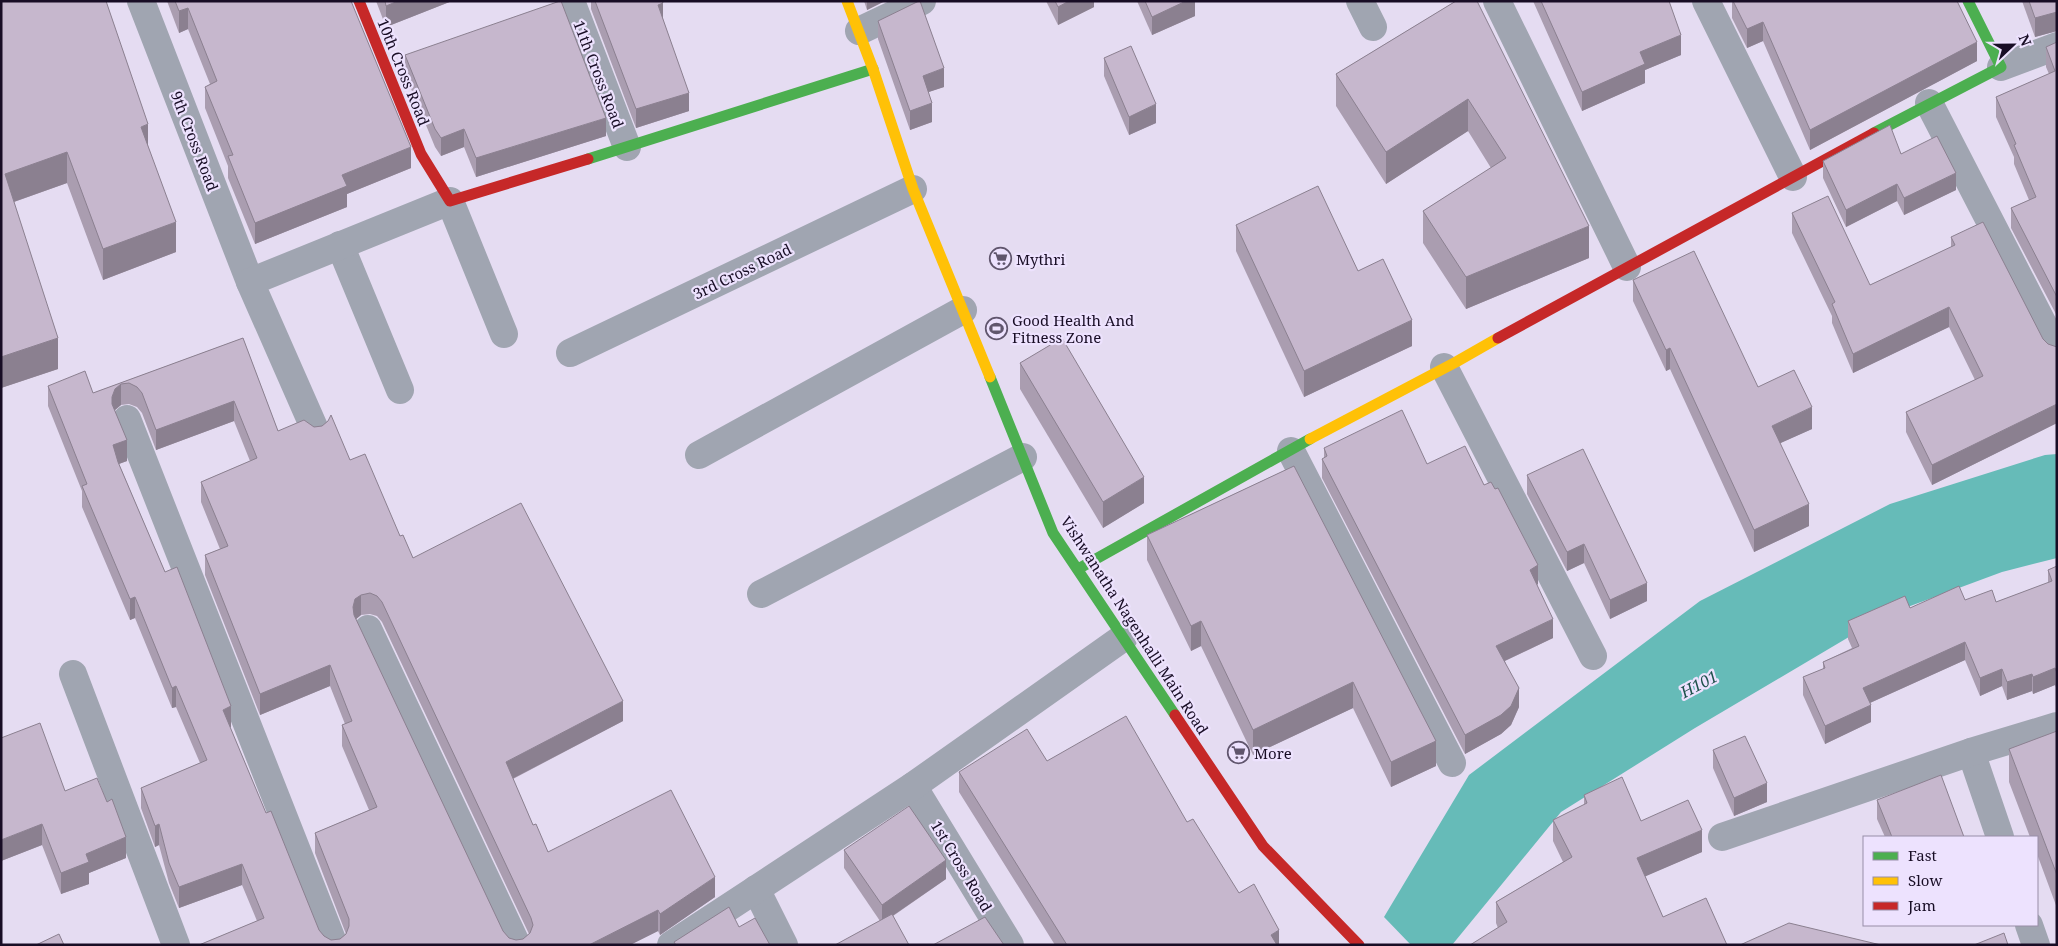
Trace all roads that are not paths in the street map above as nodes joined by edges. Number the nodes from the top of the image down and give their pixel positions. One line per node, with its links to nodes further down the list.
1 (141, 1): 22 (street, 9th Cross Road)
2 (359, 1): 19 (street, 10th Cross Road)
3 (572, 1): 16 (street, 11th Cross Road)
4 (847, 1): 11 (street, Vishwanatha Nagenhalli Main Road)
5 (922, 1): 11 (street)
6 (1360, 1): 10 (street)
7 (1497, 1): 21 (street)
8 (1706, 1): 17 (street)
9 (1968, 1): 13 (street)
10 (1373, 27)
11 (859, 31): 14 (street, Vishwanatha Nagenhalli Main Road)
12 (2055, 51): 13 (street)
13 (2001, 67): 15 (street)
14 (873, 68): 16 (street); 18 (street, Vishwanatha Nagenhalli Main Road)
15 (1929, 103): 17 (street); 25 (street)
16 (628, 147): 19 (street)
17 (1793, 177): 21 (street)
18 (913, 189): 23 (street, Vishwanatha Nagenhalli Main Road); 26 (street, 3rd Cross Road)
19 (450, 201): 20 (street); 24 (street)
20 (340, 245): 22 (street); 28 (street)
21 (1627, 267): 27 (street)
22 (250, 282): 30 (street, 9th Cross Road)
23 (963, 310): 32 (street); 33 (street, Vishwanatha Nagenhalli Main Road)
24 (504, 334)
25 (2057, 351)
26 (570, 354)
27 (1444, 367): 31 (street); 38 (street)
28 (400, 390)
29 (127, 419): 50 (street)
30 (316, 432)
31 (1291, 451): 34 (street); 42 (street)
32 (699, 455)
33 (1023, 457): 34 (street, Vishwanatha Nagenhalli Main Road); 35 (street)
34 (1078, 569): 37 (street, Vishwanatha Nagenhalli Main Road)
35 (761, 594)
36 (368, 629): 51 (street)
37 (1124, 637): 43 (street); 48 (street, Vishwanatha Nagenhalli Main Road)
38 (1593, 656)
39 (73, 674): 49 (street)
40 (2057, 726): 41 (street)
41 (1971, 752): 44 (street); 45 (street)
42 (1452, 763)
43 (913, 786): 46 (street); 54 (street, 1st Cross Road)
44 (2000, 836)
45 (1722, 837)
46 (756, 889): 52 (street); 53 (street)
47 (2029, 926): 55 (street)
48 (1352, 942)
49 (176, 945)
50 (334, 945)
51 (517, 945)
52 (670, 945)
53 (784, 945)
54 (1010, 945)
55 (2036, 945)

